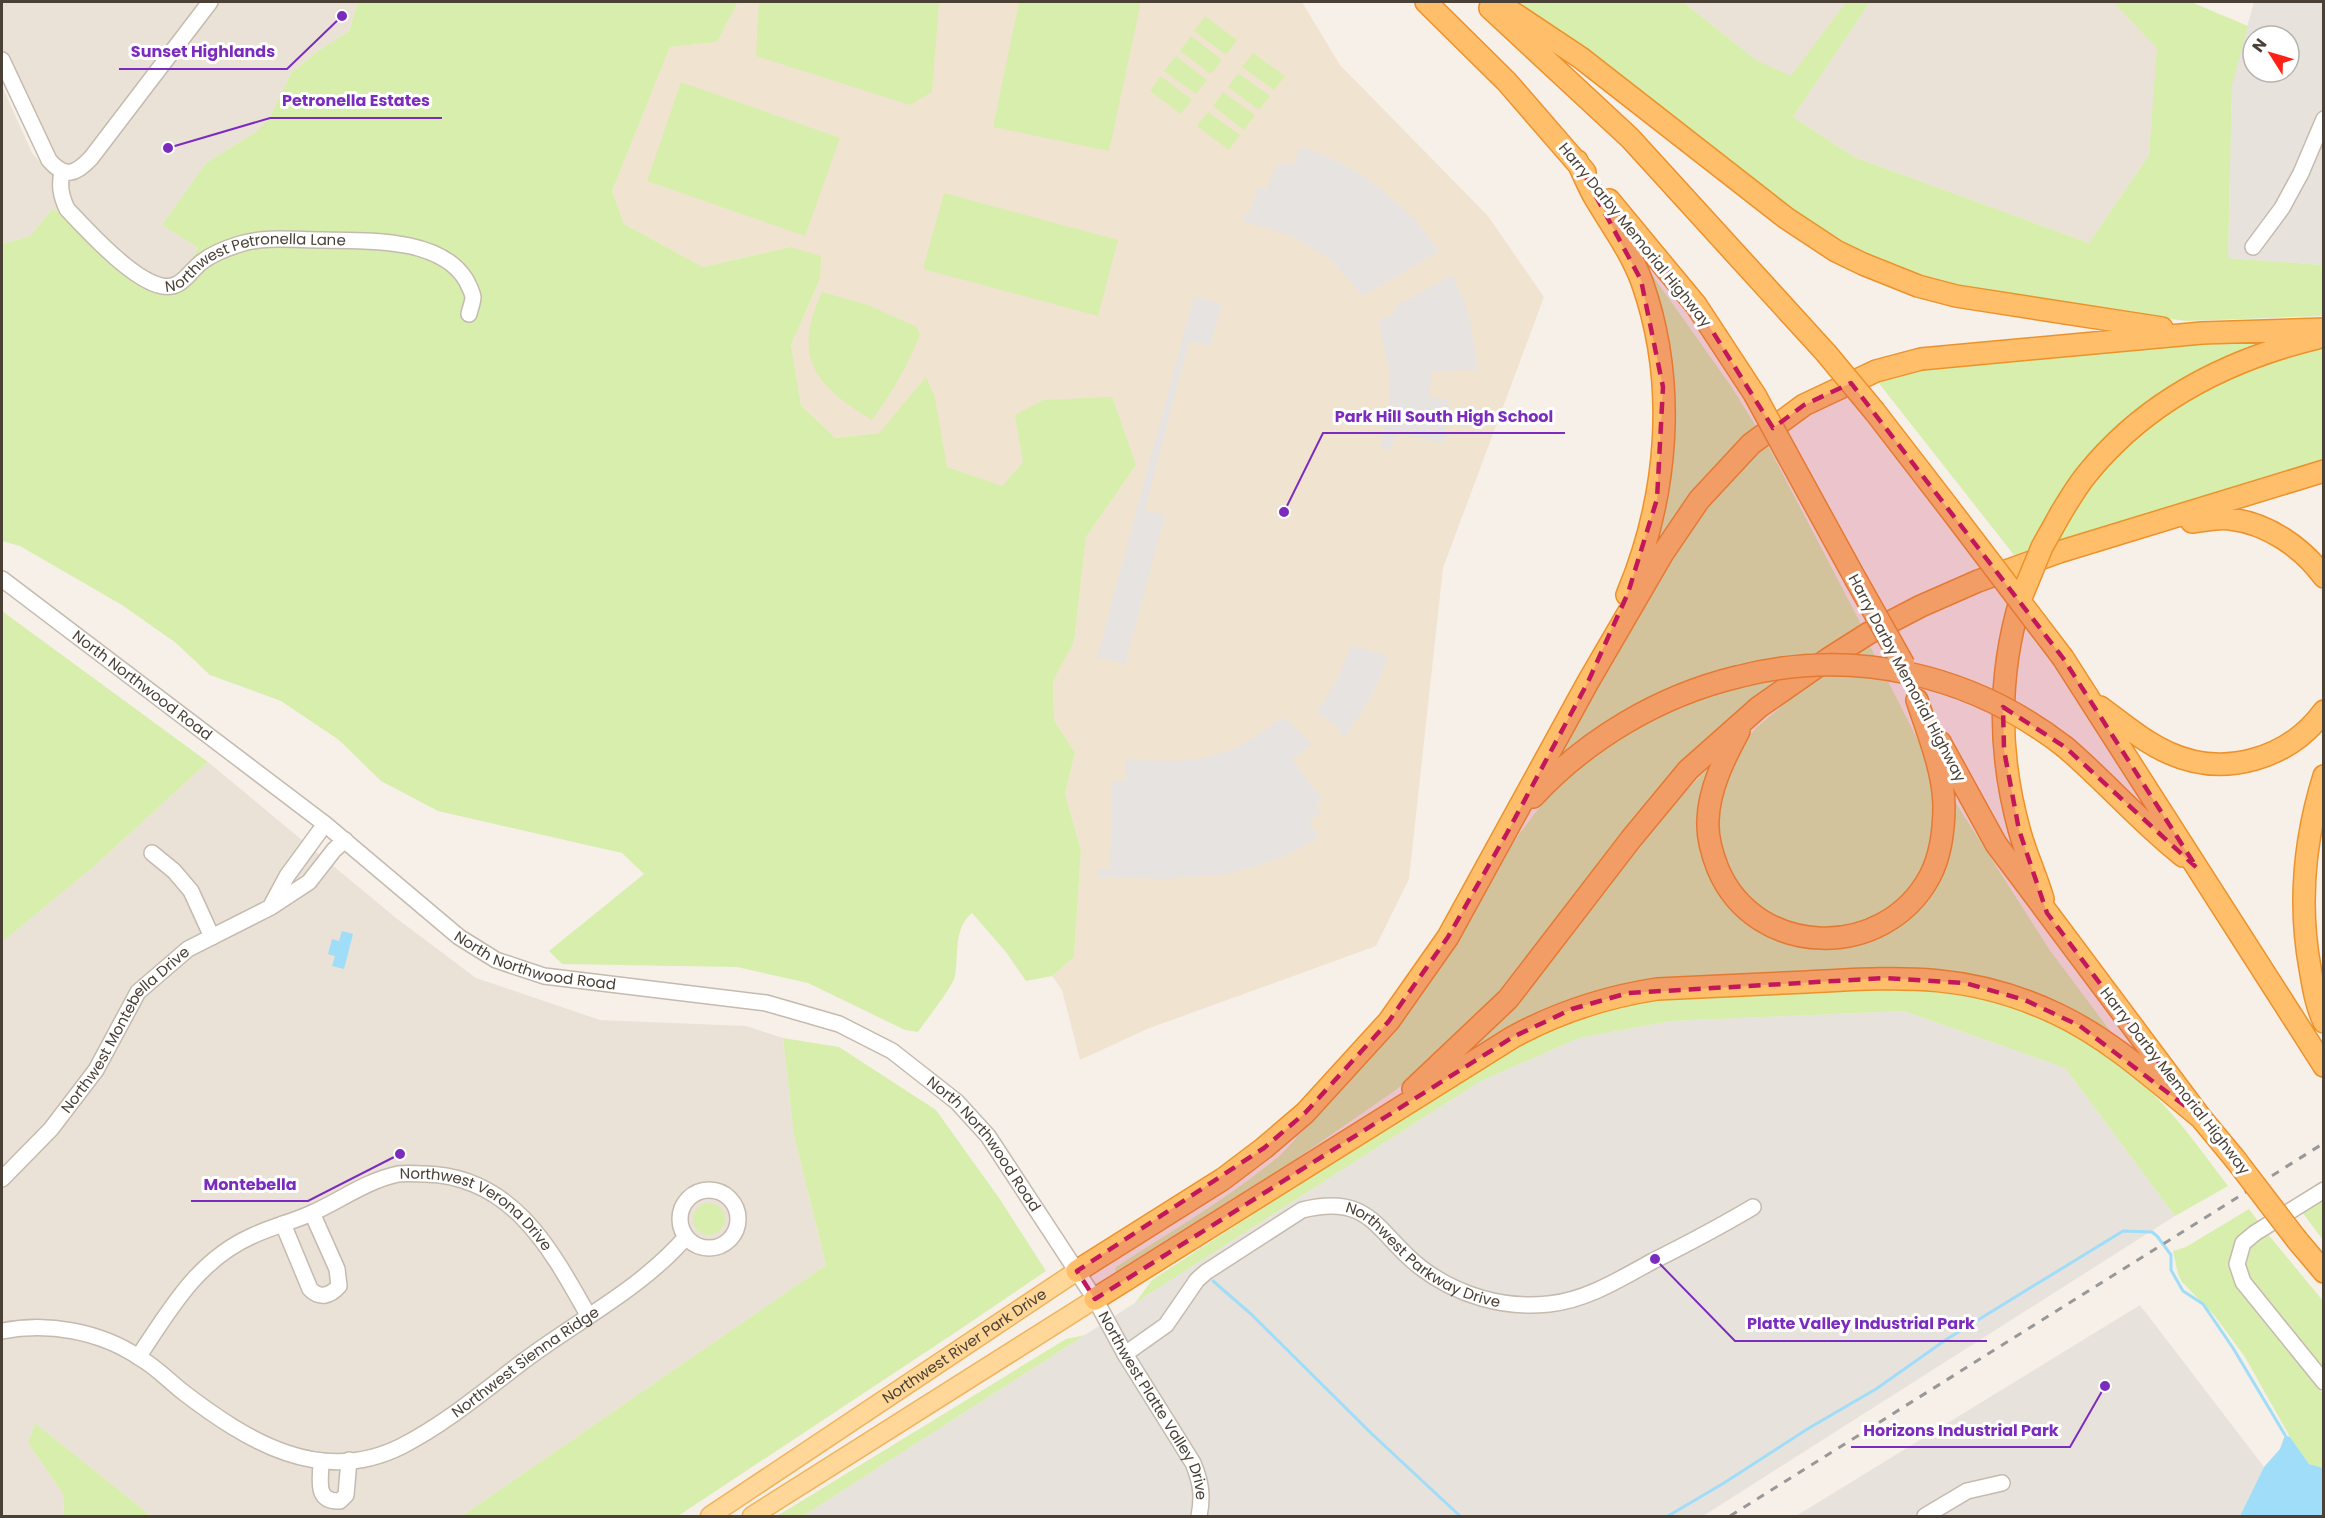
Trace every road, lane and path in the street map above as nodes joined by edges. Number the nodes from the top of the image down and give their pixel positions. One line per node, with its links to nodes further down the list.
1 (210, 2): 8 (street)
2 (1426, 2): 7 (highway, Harry Darby Memorial Highway)
3 (1483, 2): 20 (highway, bridge)
4 (1497, 2): 12 (highway)
5 (2, 60): 8 (street)
6 (2324, 119): 9 (street)
7 (1577, 161): 18 (highway); 19 (highway, Harry Darby Memorial Highway, bridge)
8 (62, 172): 10 (street, Northwest Petronella Lane)
9 (2253, 247)
10 (469, 314)
11 (2324, 329): 12 (highway)
12 (2202, 333): 18 (highway)
13 (2324, 337): 30 (highway, bridge)
14 (2324, 471): 15 (highway)
15 (2144, 527): 16 (highway); 21 (highway)
16 (2324, 577)
17 (2, 579): 24 (street, North Northwood Road)
18 (1588, 682): 25 (highway)
19 (1917, 700): 21 (highway); 30 (highway, Harry Darby Memorial Highway)
20 (2090, 700): 22 (highway); 28 (highway)
21 (1759, 707): 35 (highway)
22 (2324, 711)
23 (2324, 776): 32 (highway)
24 (325, 824): 26 (street, North Northwood Road); 29 (street)
25 (1507, 833): 28 (highway, bridge); 42 (highway, Northwest River Park Drive)
26 (345, 840): 29 (street, Northwest Montebella Drive); 42 (street, North Northwood Road)
27 (152, 853): 31 (street)
28 (2198, 868): 33 (highway)
29 (271, 907): 31 (street, Northwest Montebella Drive)
30 (2047, 914): 34 (highway, Harry Darby Memorial Highway)
31 (212, 937): 36 (street, Northwest Montebella Drive)
32 (2324, 1022)
33 (2324, 1066)
34 (2201, 1118): 35 (highway); 43 (highway, Harry Darby Memorial Highway, bridge)
35 (1382, 1119): 44 (highway, Northwest River Park Drive)
36 (2, 1179)
37 (2324, 1190): 49 (street)
38 (1753, 1207): 47 (street, Northwest Parkway Drive)
39 (312, 1213): 40 (street, Northwest Verona Drive); 40 (street); 45 (street, Northwest Verona Drive)
40 (283, 1224): 48 (street, Northwest Verona Drive)
41 (686, 1237): 45 (street, Northwest Sienna Ridge)
42 (1077, 1271): 44 (street, North Northwood Road); 53 (main road, Northwest River Park Drive)
43 (2324, 1272)
44 (1095, 1299): 47 (street, Northwest Platte Valley Drive); 54 (main road, Northwest River Park Drive)
45 (588, 1315): 50 (street, Northwest Sienna Ridge)
46 (2, 1331): 48 (street, Northwest Sienna Ridge)
47 (1125, 1354): 55 (street, Northwest Platte Valley Drive)
48 (139, 1356): 51 (street, Northwest Sienna Ridge)
49 (2324, 1382)
50 (349, 1460): 51 (street, Northwest Sienna Ridge); 51 (street)
51 (321, 1461)
52 (2002, 1483): 56 (street)
53 (710, 1516)
54 (752, 1516)
55 (1199, 1516)
56 (1925, 1516)

